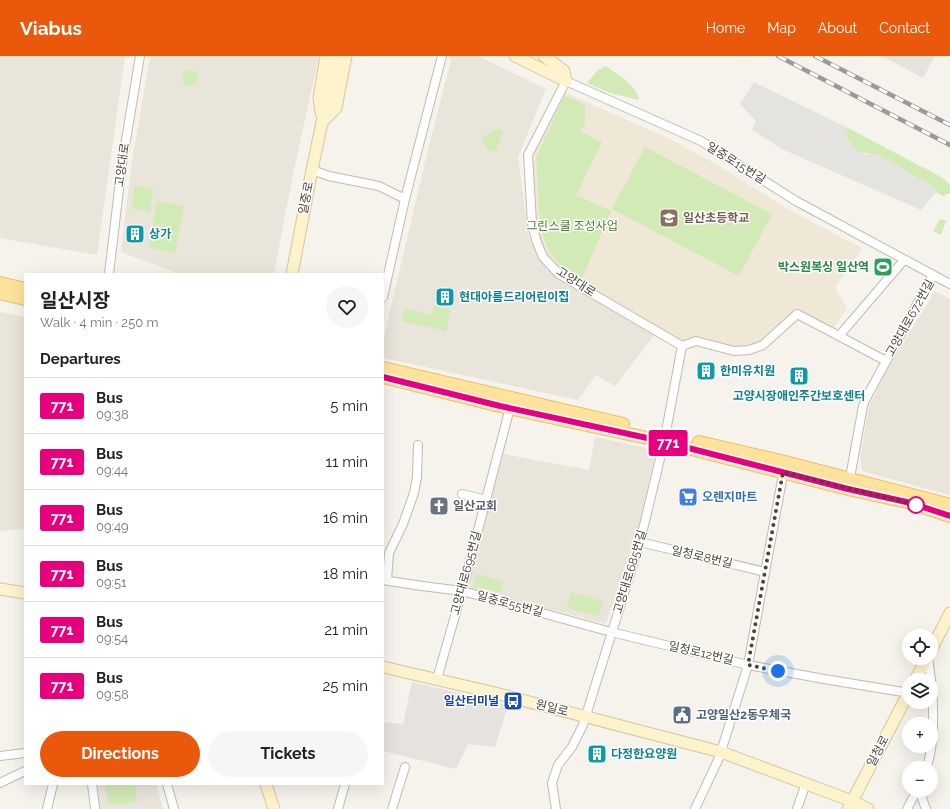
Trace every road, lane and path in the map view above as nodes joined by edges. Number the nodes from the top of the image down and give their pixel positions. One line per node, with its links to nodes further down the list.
1 (140, 56): 13 (street, 고양대로)
2 (326, 56): 9 (street, 일중로)
3 (336, 56): 9 (street, 일중로)
4 (346, 56): 9 (street)
5 (442, 56): 11 (street)
6 (514, 56): 8 (street, 일중로15번길)
7 (544, 56): 8 (street)
8 (566, 81): 12 (street, 일중로15번길); 23 (street, 고양대로)
9 (322, 122): 10 (street, 일중로)
10 (312, 170): 11 (street); 14 (street, 일중로)
11 (405, 199): 20 (street)
12 (904, 260): 15 (street, 일중로15번길); 22 (street)
13 (109, 273)
14 (292, 273)
15 (933, 275): 17 (street, 일중로15번길); 24 (street, 고양대로672번길)
16 (0, 283): 18 (main road)
17 (950, 284)
18 (24, 288)
19 (0, 293): 21 (main road)
20 (384, 293)
21 (24, 299)
22 (839, 336): 23 (street, 고양대로672번길); 24 (street, 고양대로672번길)
23 (682, 346): 28 (street)
24 (886, 362): 31 (street, 고양대로672번길)
25 (384, 368): 27 (main road)
26 (384, 377): 27 (main road)
27 (512, 403): 28 (main road); 33 (street, 고양대로695번길)
28 (666, 434): 30 (main road); 36 (street, 고양대로685번길)
29 (418, 445): 38 (street)
30 (784, 467): 31 (main road); 37 (street)
31 (849, 484): 34 (main road); 35 (main road)
32 (462, 494): 33 (street)
33 (486, 500): 40 (street, 고양대로695번길)
34 (950, 505)
35 (950, 516)
36 (640, 542): 37 (street, 일청로8번길); 43 (street, 고양대로685번길)
37 (765, 572): 45 (street)
38 (385, 580): 40 (street, 일중로55번길)
39 (0, 589): 41 (street)
40 (462, 591): 43 (street, 일중로55번길); 47 (street, 고양대로695번길)
41 (24, 593)
42 (950, 613): 44 (street)
43 (611, 632): 45 (street, 일청로12번길); 51 (street, 고양대로685번길)
44 (938, 636)
45 (748, 665): 48 (street, 일청로12번길); 52 (street)
46 (384, 667): 47 (street, 원일로)
47 (437, 679): 51 (street, 원일로)
48 (902, 691)
49 (902, 705): 67 (street, 일청로)
50 (933, 709): 55 (street)
51 (586, 717): 52 (street, 원일로); 74 (street, 고양대로685번길)
52 (721, 752): 59 (street, 원일로); 75 (street)
53 (24, 753): 54 (street)
54 (0, 756)
55 (929, 761)
56 (405, 768): 73 (street)
57 (24, 771): 58 (street)
58 (0, 783)
59 (806, 783): 67 (street, 원일로); 76 (street)
60 (53, 785): 69 (street)
61 (92, 785): 68 (street)
62 (167, 785): 70 (street)
63 (266, 785): 71 (street)
64 (345, 785): 72 (street)
65 (914, 797): 78 (street)
66 (921, 797): 79 (street)
67 (850, 805): 77 (street, 원일로)
68 (95, 808)
69 (47, 809)
70 (174, 809)
71 (274, 809)
72 (338, 809)
73 (392, 809)
74 (556, 809)
75 (695, 809)
76 (797, 809)
77 (868, 809)
78 (907, 809)
79 (926, 809)

